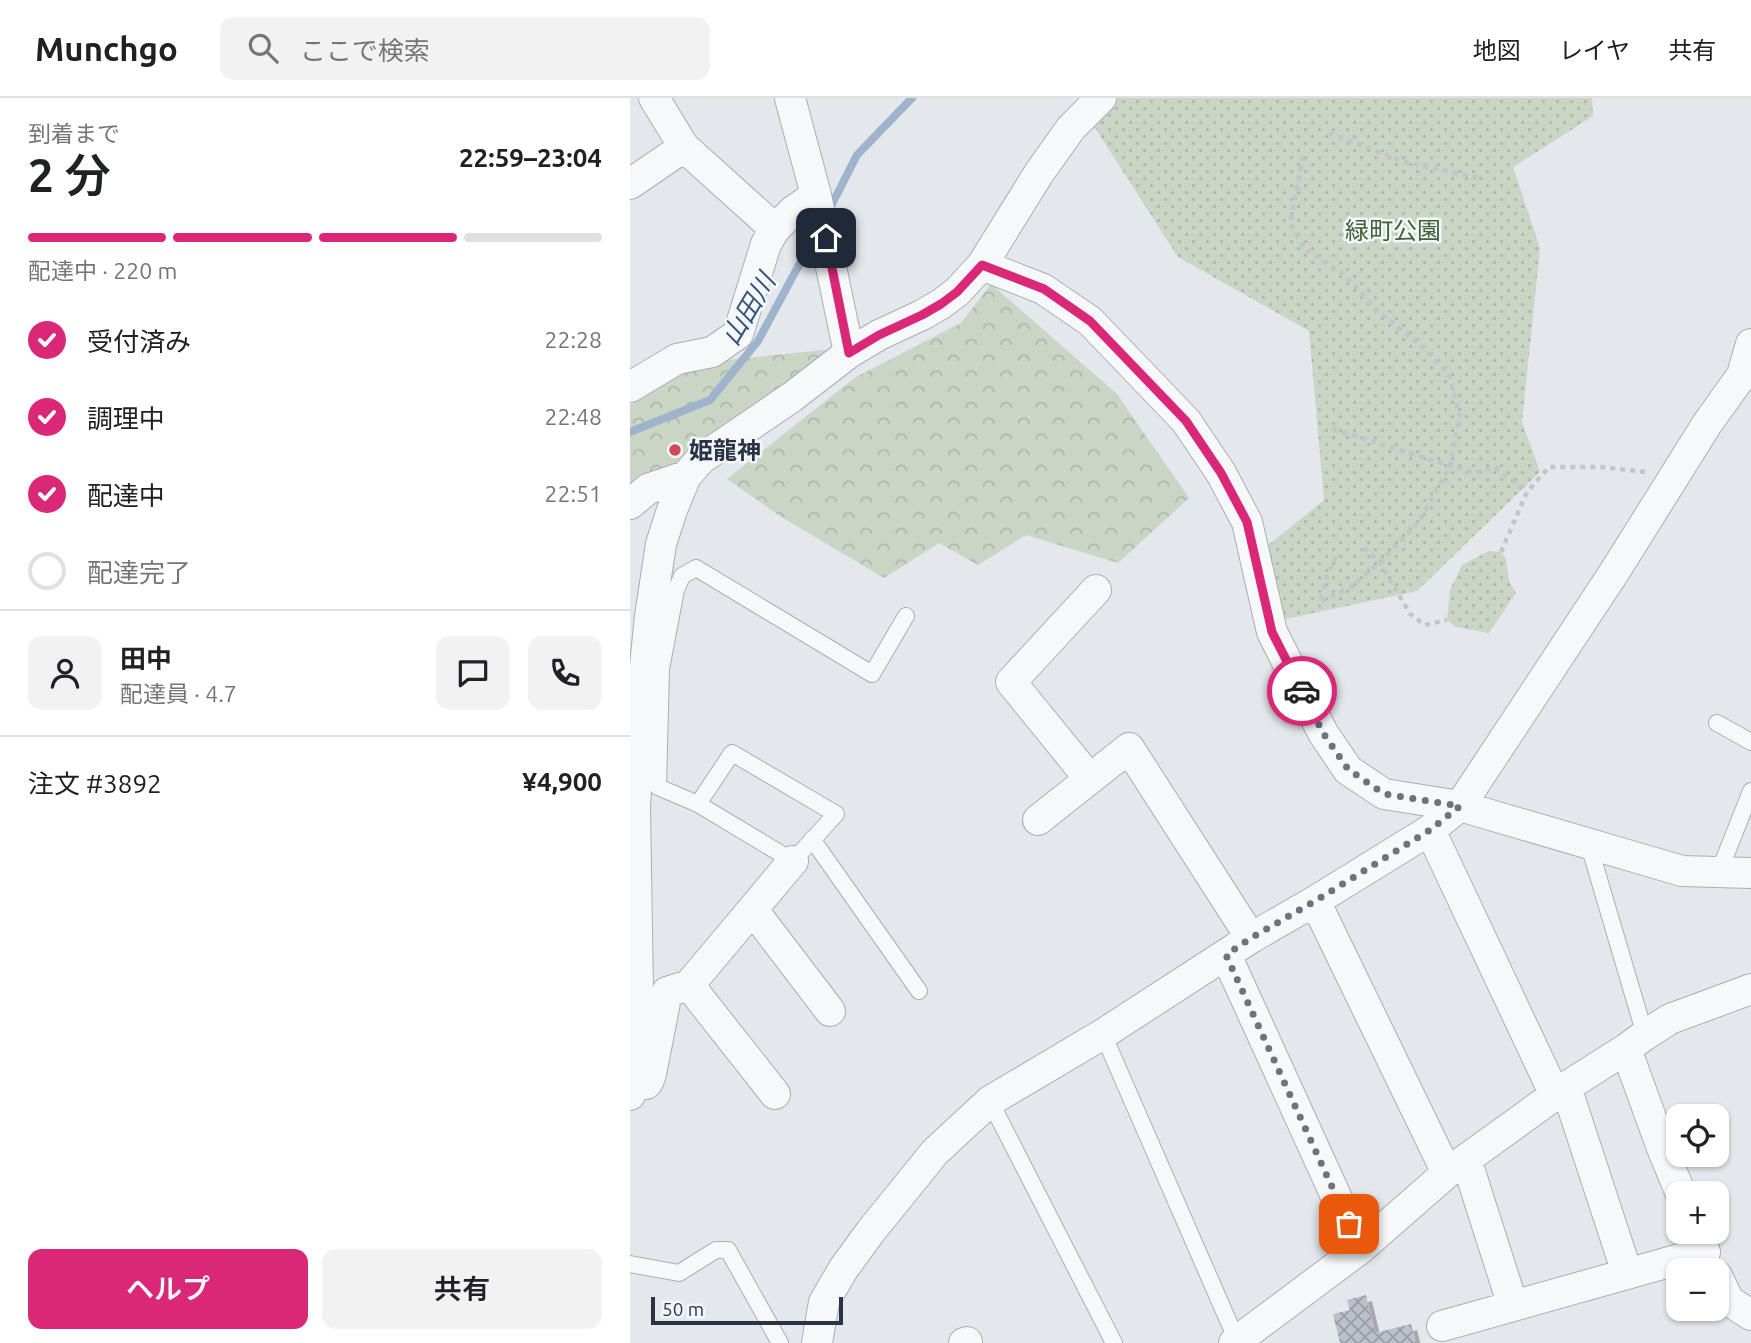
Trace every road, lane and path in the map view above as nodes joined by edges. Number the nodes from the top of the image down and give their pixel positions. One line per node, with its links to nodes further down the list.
1 (654, 98): 5 (street)
2 (790, 98): 9 (street)
3 (1101, 98): 11 (street)
4 (1329, 133): 7 (path)
5 (684, 147): 8 (street); 10 (street)
6 (1303, 156): 17 (path)
7 (1483, 179)
8 (630, 184)
9 (817, 194): 10 (street); 13 (street)
10 (775, 229): 15 (street)
11 (982, 265): 13 (street); 35 (street)
12 (1751, 345): 14 (street)
13 (849, 353): 18 (street)
14 (1747, 377): 19 (street)
15 (633, 378)
16 (1333, 429): 17 (path)
17 (1450, 466): 20 (path); 25 (path)
18 (686, 476): 21 (street); 29 (street)
19 (1675, 476): 20 (path); 35 (street)
20 (1527, 492): 23 (path)
21 (630, 504)
22 (1364, 548): 25 (path)
23 (1501, 552)
24 (1337, 554): 25 (path)
25 (1380, 562): 28 (path)
26 (1096, 590): 32 (street)
27 (906, 616): 29 (lane)
28 (1447, 620)
29 (653, 668): 34 (lane); 43 (street)
30 (1717, 723): 31 (lane)
31 (1751, 743)
32 (1089, 778): 36 (street); 46 (street)
33 (1751, 791): 41 (lane)
34 (698, 804): 38 (lane); 40 (lane)
35 (1460, 806): 37 (street); 39 (street)
36 (1038, 820)
37 (1430, 830): 44 (street); 55 (street)
38 (813, 839): 40 (lane); 50 (lane)
39 (1588, 842): 41 (street); 53 (lane)
40 (793, 861): 45 (street)
41 (1719, 872): 42 (street)
42 (1751, 873)
43 (633, 884): 54 (street)
44 (1315, 901): 46 (street); 58 (street)
45 (753, 909): 48 (street); 51 (street)
46 (1251, 938): 47 (street)
47 (1226, 955): 52 (street); 60 (street)
48 (689, 985): 54 (street); 56 (street)
49 (1751, 989): 53 (street)
50 (919, 991)
51 (830, 1012)
52 (1104, 1034): 57 (street); 67 (lane)
53 (1636, 1042): 55 (street); 59 (street)
54 (631, 1090)
55 (1561, 1091): 58 (street); 63 (street)
56 (775, 1094)
57 (990, 1101): 69 (street); 70 (lane)
58 (1456, 1166): 60 (street); 64 (street)
59 (1676, 1181)
60 (1360, 1249): 67 (street)
61 (1708, 1257): 63 (street); 65 (street)
62 (630, 1264): 68 (lane)
63 (1627, 1273): 64 (street)
64 (1513, 1306): 66 (street)
65 (1751, 1315)
66 (1442, 1326)
67 (1236, 1342)
68 (780, 1343)
69 (817, 1343)
70 (1114, 1343)

